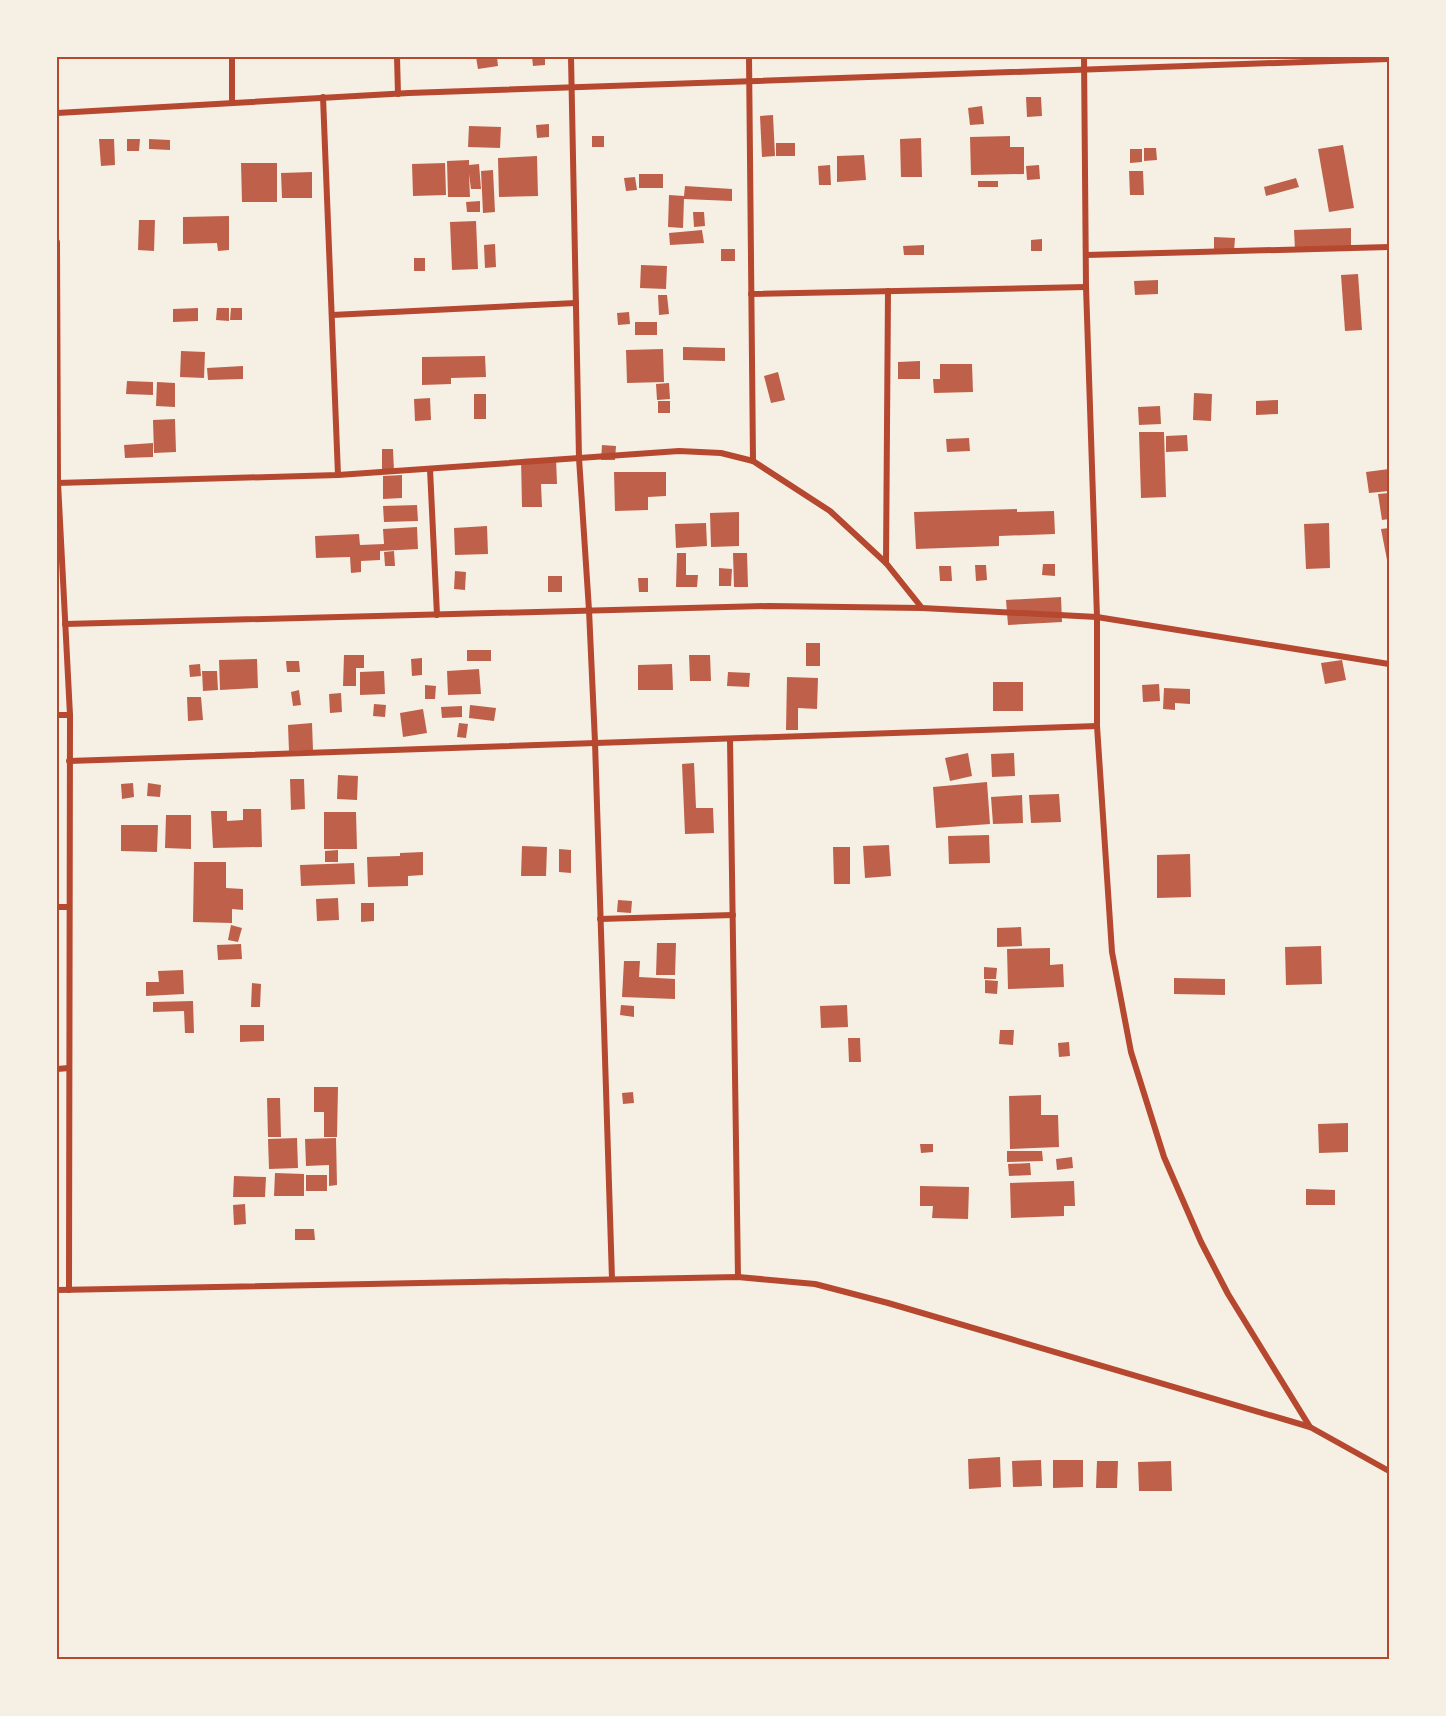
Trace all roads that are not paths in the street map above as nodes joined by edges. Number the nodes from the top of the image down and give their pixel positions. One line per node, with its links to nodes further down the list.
1 (232, 57): 12 (street)
2 (397, 57): 10 (street)
3 (571, 57): 9 (street)
4 (749, 57): 8 (street)
5 (1084, 57): 7 (street)
6 (1389, 59): 7 (street)
7 (1084, 70): 8 (street); 16 (street)
8 (749, 82): 9 (street); 19 (street)
9 (571, 88): 10 (street); 20 (street)
10 (398, 94): 11 (street)
11 (323, 97): 12 (street); 21 (street)
12 (232, 103): 13 (street)
13 (57, 113)
14 (57, 242): 26 (street)
15 (1389, 247): 16 (street)
16 (1086, 255): 17 (street)
17 (1086, 287): 18 (street); 31 (street)
18 (888, 291): 19 (street); 27 (street)
19 (751, 294): 23 (street)
20 (576, 303): 21 (street); 22 (street)
21 (332, 315): 25 (street)
22 (579, 458): 23 (street); 24 (street); 29 (street)
23 (753, 461): 27 (street)
24 (430, 469): 25 (street); 30 (street)
25 (338, 475): 26 (street)
26 (58, 483): 32 (street)
27 (886, 563): 28 (street)
28 (922, 608): 29 (street); 31 (street)
29 (589, 610): 30 (street); 38 (street)
30 (437, 615): 32 (street)
31 (1097, 617): 33 (street); 36 (street)
32 (65, 624): 35 (street)
33 (1389, 664)
34 (57, 715): 35 (street)
35 (70, 715): 39 (street)
36 (1097, 726): 37 (street); 50 (street)
37 (730, 739): 38 (street); 42 (street)
38 (595, 742): 39 (street); 43 (street)
39 (69, 761): 40 (street)
40 (69, 907): 41 (street); 44 (street)
41 (57, 908)
42 (733, 915): 43 (street); 46 (street)
43 (600, 920): 47 (street)
44 (69, 1068): 45 (street); 49 (street)
45 (57, 1069)
46 (738, 1277): 47 (street); 50 (street)
47 (612, 1279): 49 (street)
48 (57, 1290): 49 (street)
49 (69, 1290)
50 (1310, 1427): 51 (street)
51 (1389, 1471)

